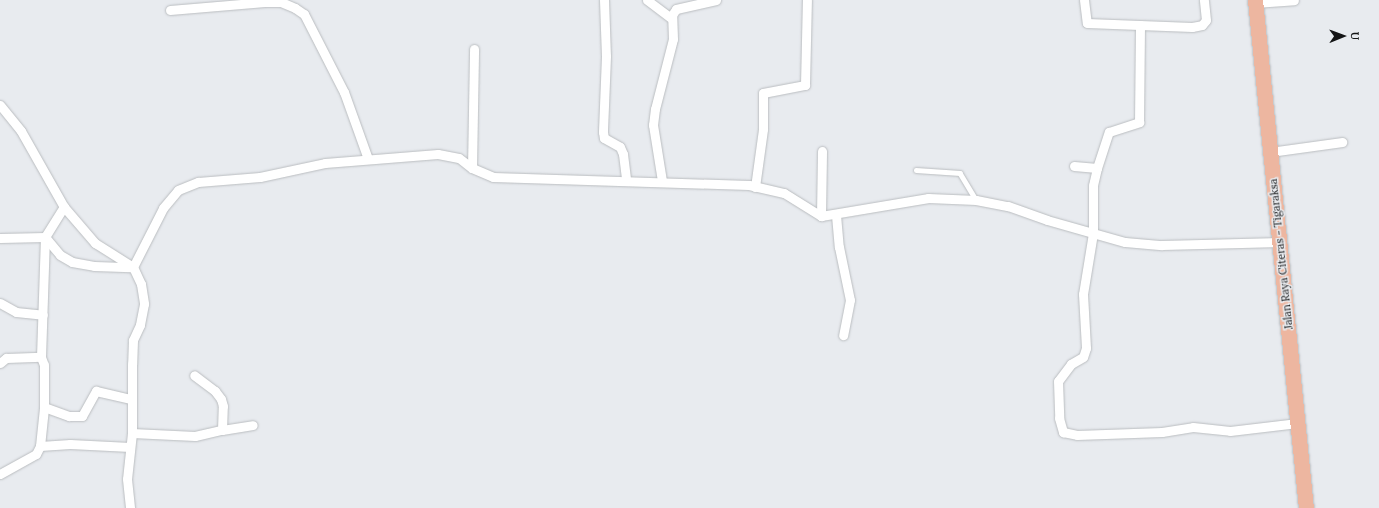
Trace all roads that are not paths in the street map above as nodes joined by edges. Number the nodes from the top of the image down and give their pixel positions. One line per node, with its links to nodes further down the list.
1 (604, 0): 22 (street)
2 (647, 0): 10 (street)
3 (716, 0): 10 (street)
4 (807, 0): 24 (street)
5 (1084, 0): 11 (street)
6 (1204, 0): 11 (street)
7 (1294, 0): 8 (street)
8 (1255, 2): 16 (main road, Jalan Raya Citeras - Tigaraksa)
9 (170, 10): 17 (street)
10 (672, 19): 23 (street)
11 (1140, 25): 20 (street)
12 (474, 49): 19 (street)
13 (0, 105): 26 (street)
14 (1342, 142): 16 (street)
15 (822, 151): 28 (street)
16 (1270, 152): 32 (main road, Jalan Raya Citeras - Tigaraksa)
17 (368, 159): 19 (street); 33 (street)
18 (1074, 166): 20 (street)
19 (472, 168): 22 (street)
20 (1097, 168): 29 (street)
21 (916, 170): 25 (lane)
22 (626, 180): 23 (street)
23 (662, 181): 24 (street)
24 (755, 187): 28 (street)
25 (976, 200): 27 (street); 29 (street)
26 (64, 206): 30 (street); 33 (street)
27 (836, 215): 28 (street); 36 (street)
28 (821, 216)
29 (1092, 233): 32 (street); 42 (street)
30 (45, 237): 31 (street); 33 (street); 35 (street)
31 (0, 238)
32 (1281, 242): 42 (main road, Jalan Raya Citeras - Tigaraksa)
33 (133, 267): 40 (street)
34 (0, 304): 35 (street)
35 (42, 315): 37 (street)
36 (843, 335)
37 (41, 357): 38 (street); 41 (street)
38 (0, 363)
39 (194, 375): 44 (street)
40 (131, 399): 41 (street); 45 (street)
41 (44, 408): 46 (street)
42 (1298, 424): 50 (main road, Jalan Raya Citeras - Tigaraksa)
43 (253, 425): 44 (street)
44 (222, 430): 45 (street)
45 (132, 432): 47 (street)
46 (40, 446): 47 (street); 48 (street)
47 (130, 447): 49 (street)
48 (0, 474)
49 (130, 508)
50 (1306, 508)

